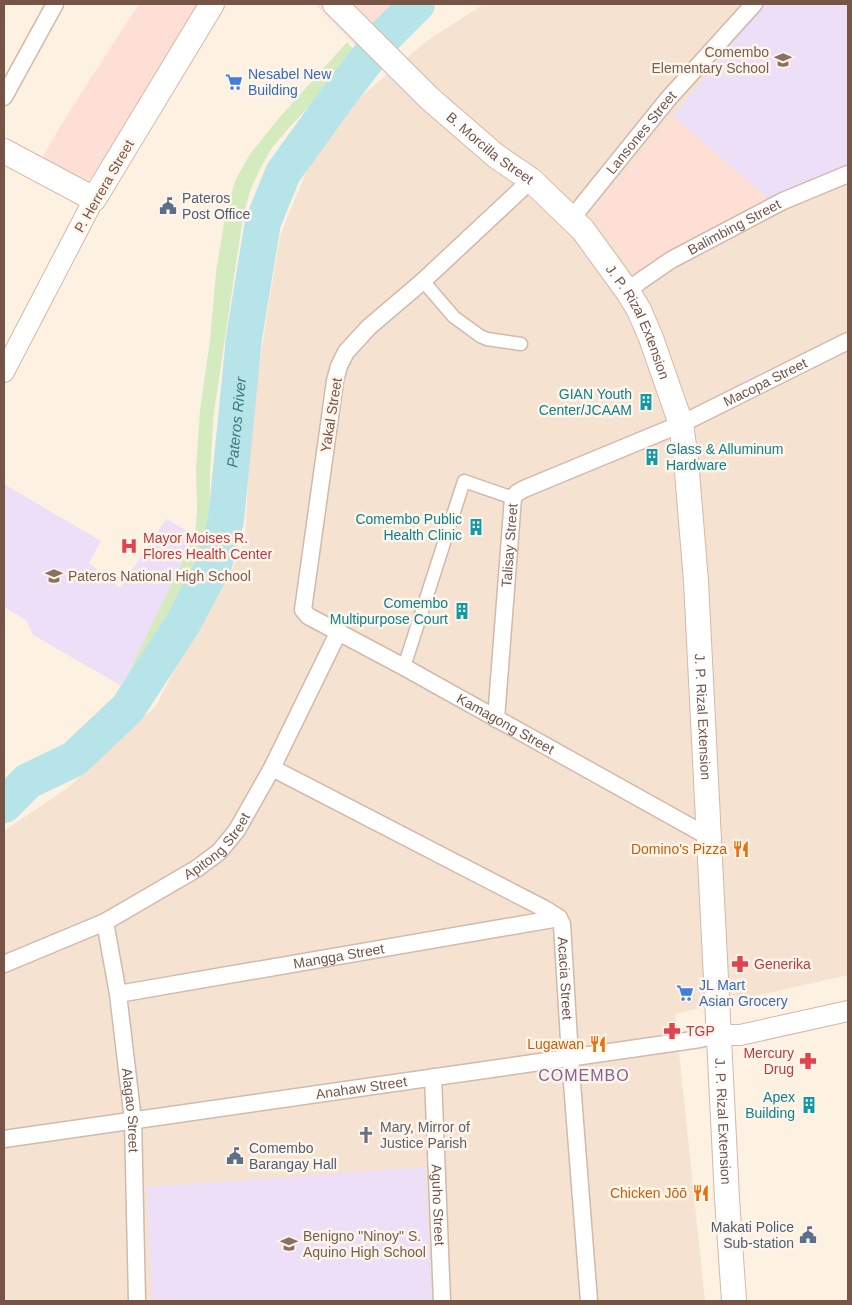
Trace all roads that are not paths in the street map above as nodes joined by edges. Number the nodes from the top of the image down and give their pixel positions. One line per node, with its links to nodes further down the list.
1 (55, 4): 5 (street)
2 (212, 4): 9 (main road, P. Herrera Street)
3 (754, 4): 10 (street, Lansones Street)
4 (344, 7): 8 (main road, B. Morcilla Street)
5 (4, 97)
6 (4, 151): 9 (main road)
7 (848, 174): 12 (street, Balimbing Street)
8 (531, 180): 10 (main road, J. P. Rizal Extension); 11 (street, Yakal Street)
9 (94, 199): 15 (street, P. Herrera Street)
10 (572, 218): 12 (main road, J. P. Rizal Extension)
11 (423, 281): 14 (street); 18 (street, Yakal Street)
12 (628, 292): 16 (main road, J. P. Rizal Extension)
13 (848, 340): 16 (street, Macopa Street)
14 (521, 344)
15 (4, 372)
16 (681, 424): 17 (street, Talisay Street); 23 (main road, J. P. Rizal Extension)
17 (513, 498): 20 (street); 21 (street, Talisay Street)
18 (303, 610): 19 (street, Kamagong Street)
19 (338, 633): 20 (street, Kamagong Street); 22 (street, Apitong Street)
20 (404, 667): 21 (street, Kamagong Street)
21 (496, 719): 23 (street, Kamagong Street)
22 (272, 768): 24 (street, Acacia Street); 25 (street, Apitong Street)
23 (709, 837): 29 (main road, J. P. Rizal Extension)
24 (558, 918): 27 (street, Mangga Street); 30 (street, Acacia Street)
25 (105, 922): 26 (street, Apitong Street); 27 (street, Alagao Street)
26 (4, 964)
27 (118, 994): 32 (street, Alagao Street)
28 (848, 1011): 29 (street)
29 (719, 1035): 30 (street, Anahaw Street); 37 (main road, J. P. Rizal Extension)
30 (570, 1057): 31 (street, Anahaw Street); 36 (street, Acacia Street)
31 (433, 1077): 32 (street, Anahaw Street); 35 (street, Aguho Street)
32 (133, 1120): 33 (street, Anahaw Street); 34 (street, Alagao Street)
33 (4, 1139)
34 (138, 1301)
35 (442, 1301)
36 (589, 1301)
37 (734, 1301)

